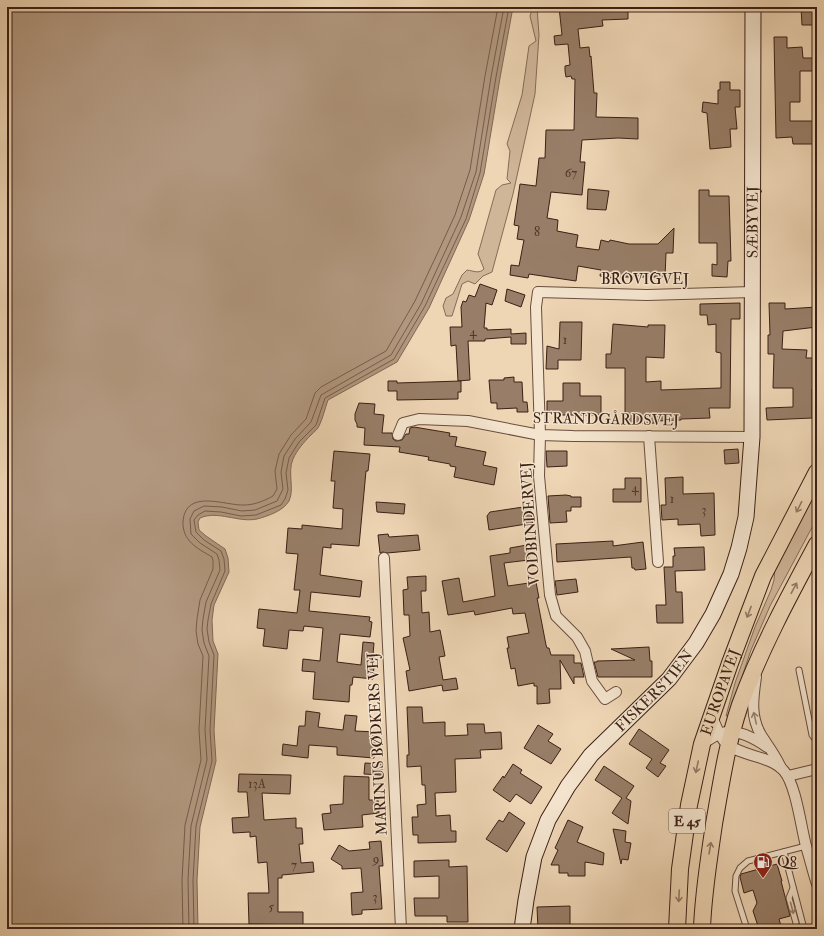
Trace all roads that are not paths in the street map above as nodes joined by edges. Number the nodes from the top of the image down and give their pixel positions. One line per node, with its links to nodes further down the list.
1 (753, 7): 3 (street, SÆBYVEJ)
2 (538, 292): 3 (street, BROVIGVEJ); 5 (street, VODBINDERVEJ)
3 (752, 292): 7 (street, SÆBYVEJ)
4 (398, 435): 5 (street, STRANDGÅRDSVEJ)
5 (540, 435): 6 (street, STRANDGÅRDSVEJ); 14 (street, VODBINDERVEJ)
6 (649, 436): 7 (street, STRANDGÅRDSVEJ); 11 (street)
7 (752, 436): 27 (street, FISKERSTIEN)
8 (817, 472): 15 (main road, EUROPAVEJ / E 45, one-way to 15)
9 (817, 544): 12 (main road, EUROPAVEJ / E 45, one-way to 9)
10 (384, 558): 26 (street, MARINUS BØDKERS VEJ)
11 (658, 562)
12 (759, 661): 16 (main road, EUROPAVEJ / E 45); 19 (street, one-way to 12)
13 (799, 670): 17 (lane)
14 (616, 692)
15 (712, 717): 16 (street); 18 (main road, EUROPAVEJ / E 45)
16 (727, 737): 18 (street); 19 (street); 21 (street); 29 (main road, EUROPAVEJ / E 45, one-way to 16)
17 (817, 742)
18 (702, 744): 28 (main road, EUROPAVEJ / E 45, one-way to 28)
19 (773, 752): 21 (street)
20 (817, 769): 21 (street)
21 (784, 772): 22 (street)
22 (806, 846): 23 (lane); 24 (street)
23 (784, 852): 25 (lane); 30 (lane)
24 (817, 884)
25 (793, 887): 31 (lane, one-way to 31); 32 (lane)
26 (401, 929)
27 (522, 929)
28 (677, 929)
29 (702, 929)
30 (747, 929)
31 (796, 929)
32 (804, 929)

